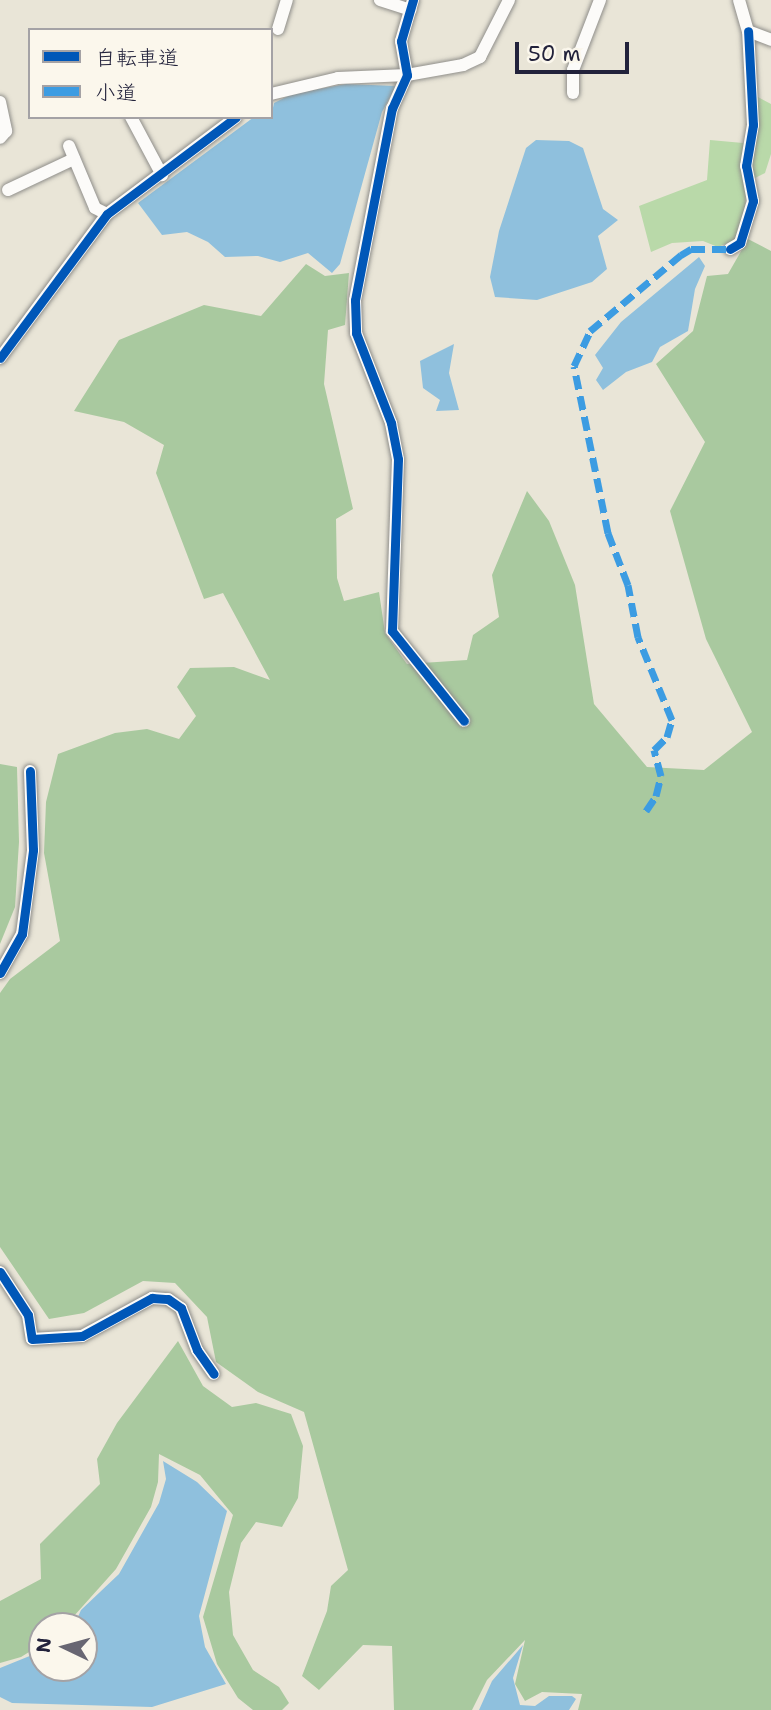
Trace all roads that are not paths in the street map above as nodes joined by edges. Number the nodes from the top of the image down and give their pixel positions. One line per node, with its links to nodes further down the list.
1 (287, 0): 7 (street)
2 (380, 0): 6 (street)
3 (509, 0): 10 (street)
4 (600, 0): 11 (street)
5 (736, 1): 8 (street)
6 (412, 5): 10 (street)
7 (278, 29)
8 (748, 31): 9 (street); 20 (street)
9 (771, 40)
10 (407, 75): 12 (street); 22 (street)
11 (573, 93)
12 (273, 94)
13 (0, 102): 16 (street)
14 (132, 119): 17 (street)
15 (233, 119): 17 (street)
16 (0, 138)
17 (162, 174): 19 (street)
18 (8, 190): 19 (street)
19 (107, 215): 21 (street)
20 (730, 249)
21 (0, 358)
22 (464, 722)
23 (30, 771): 24 (street)
24 (0, 973)
25 (0, 1272): 26 (street)
26 (214, 1374)

